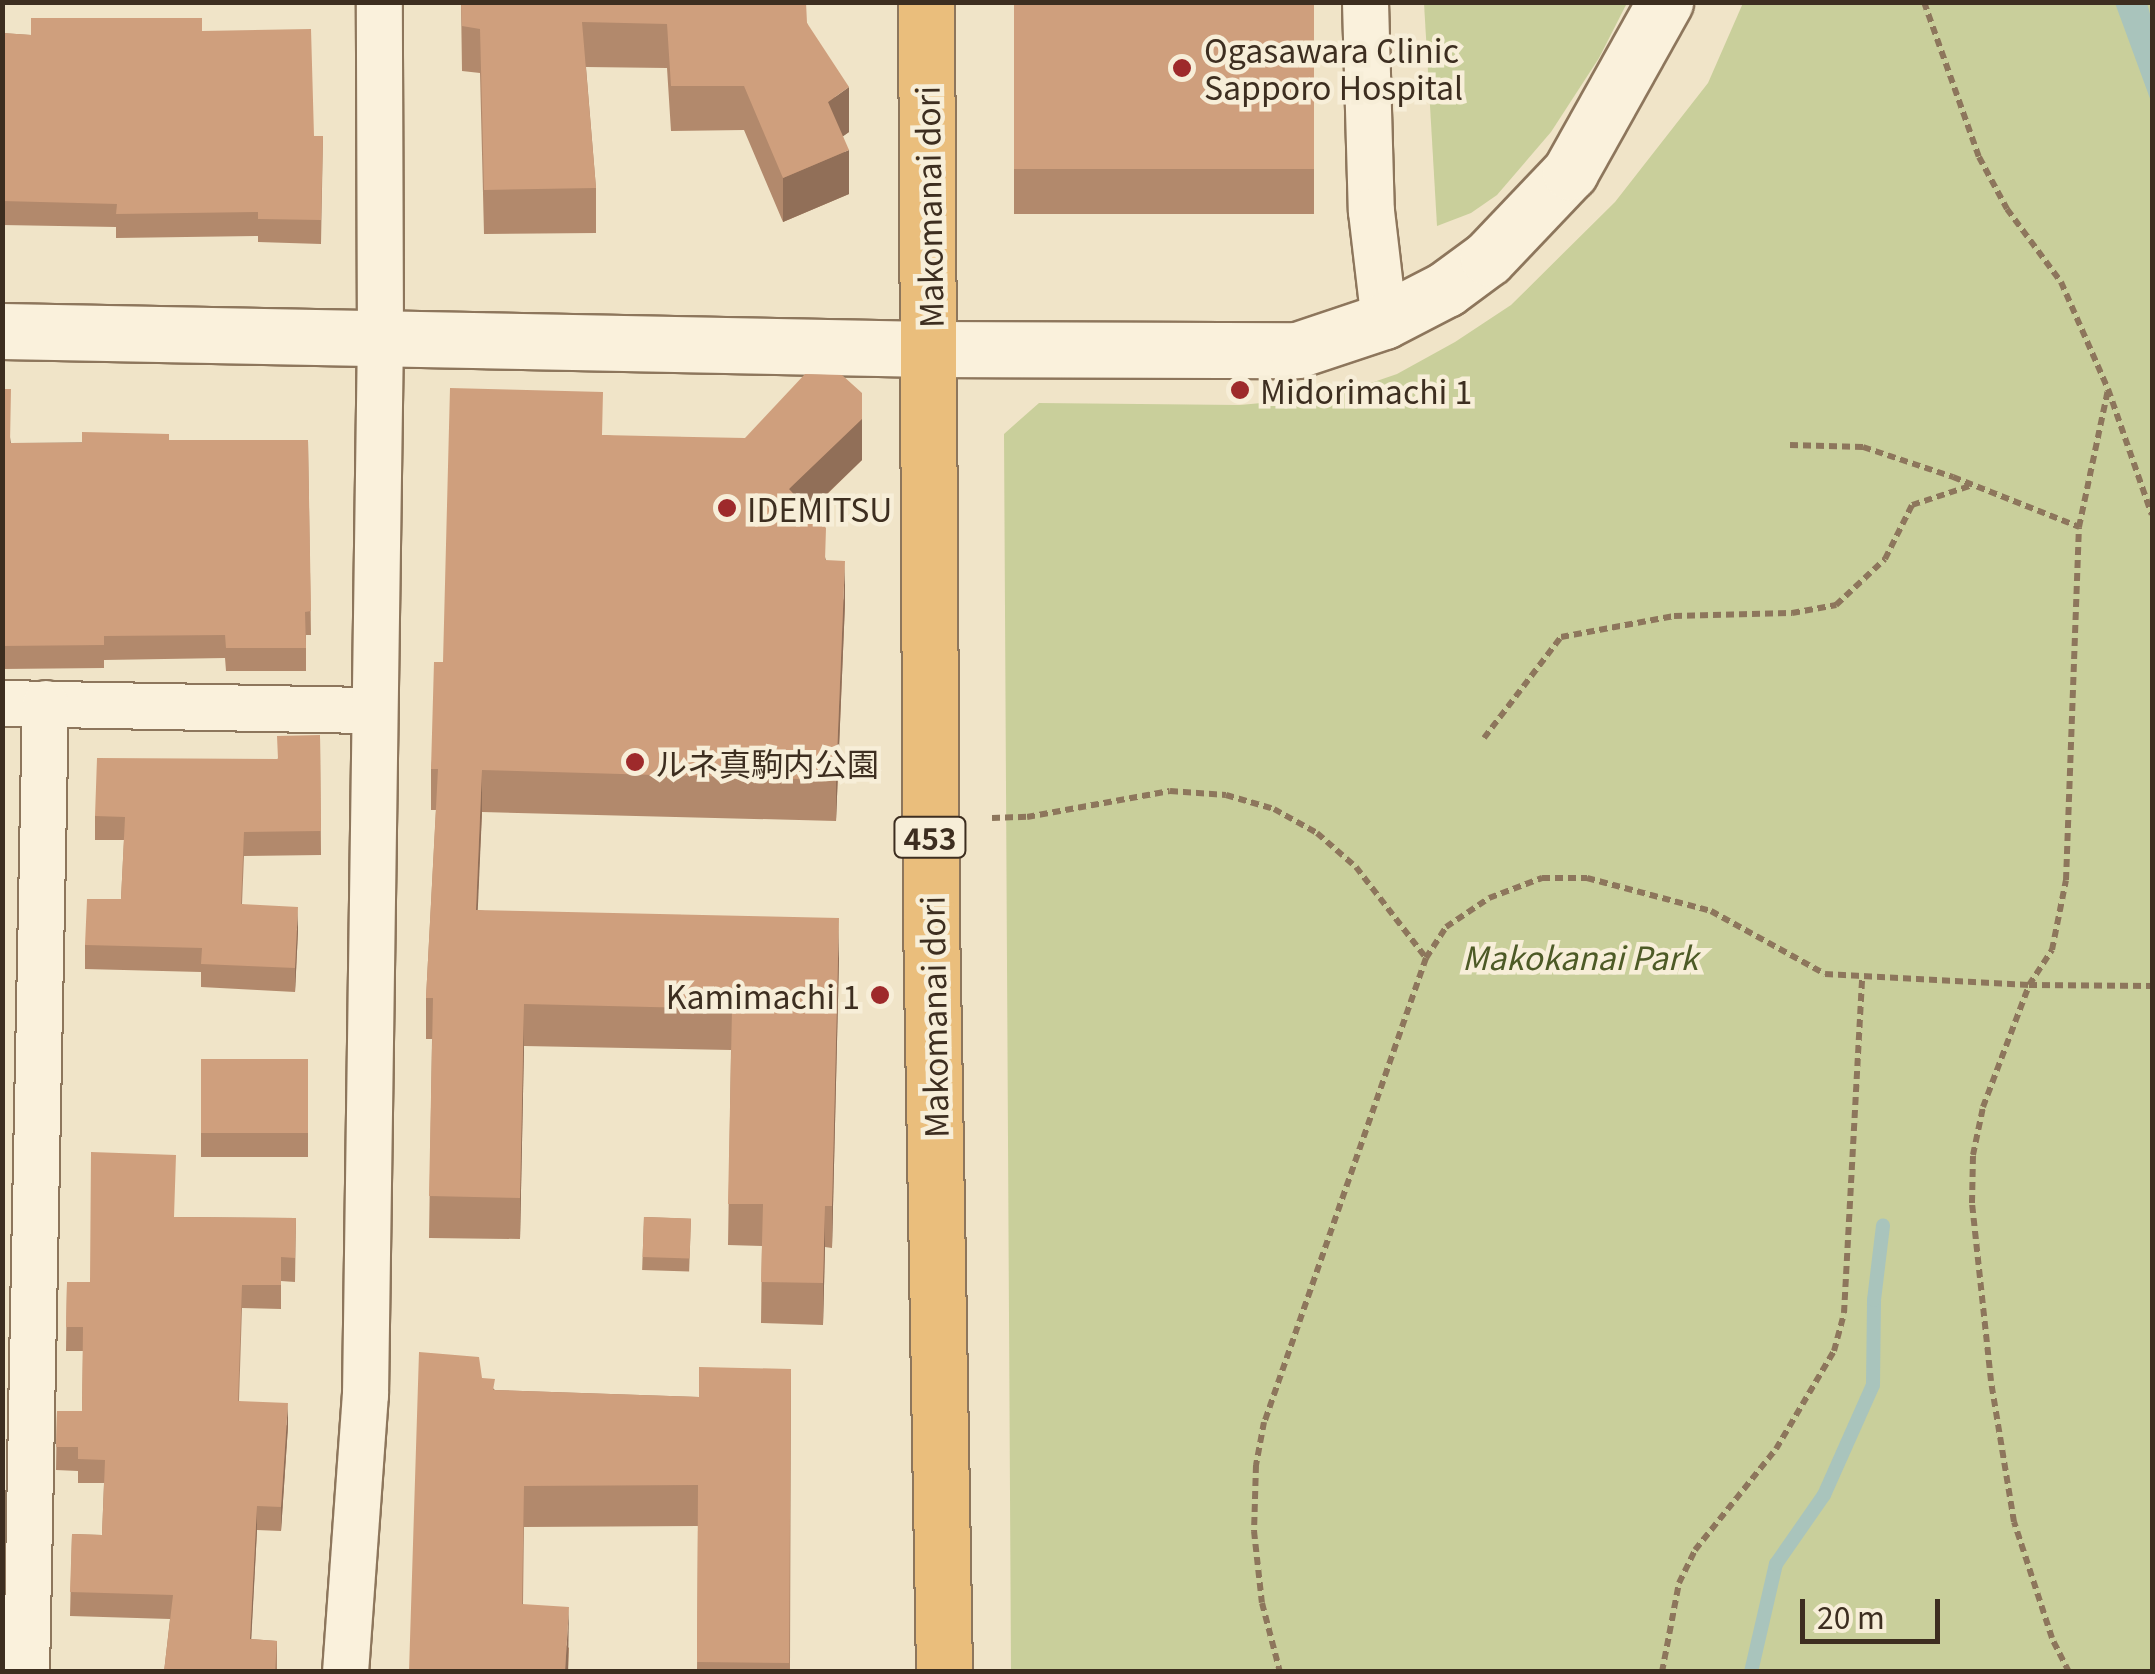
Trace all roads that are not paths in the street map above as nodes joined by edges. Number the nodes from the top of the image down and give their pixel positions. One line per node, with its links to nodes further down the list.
1 (380, 2): 7 (street)
2 (926, 2): 8 (highway, Makomanai dori / 453)
3 (1365, 2): 5 (street)
4 (1665, 2): 5 (street)
5 (1384, 320): 8 (street)
6 (2, 332): 7 (street)
7 (380, 339): 8 (street); 10 (street)
8 (929, 349): 13 (highway, Makomanai dori / 453)
9 (24, 703): 10 (street); 11 (street)
10 (374, 710): 12 (street)
11 (26, 1672)
12 (345, 1672)
13 (944, 1672)

